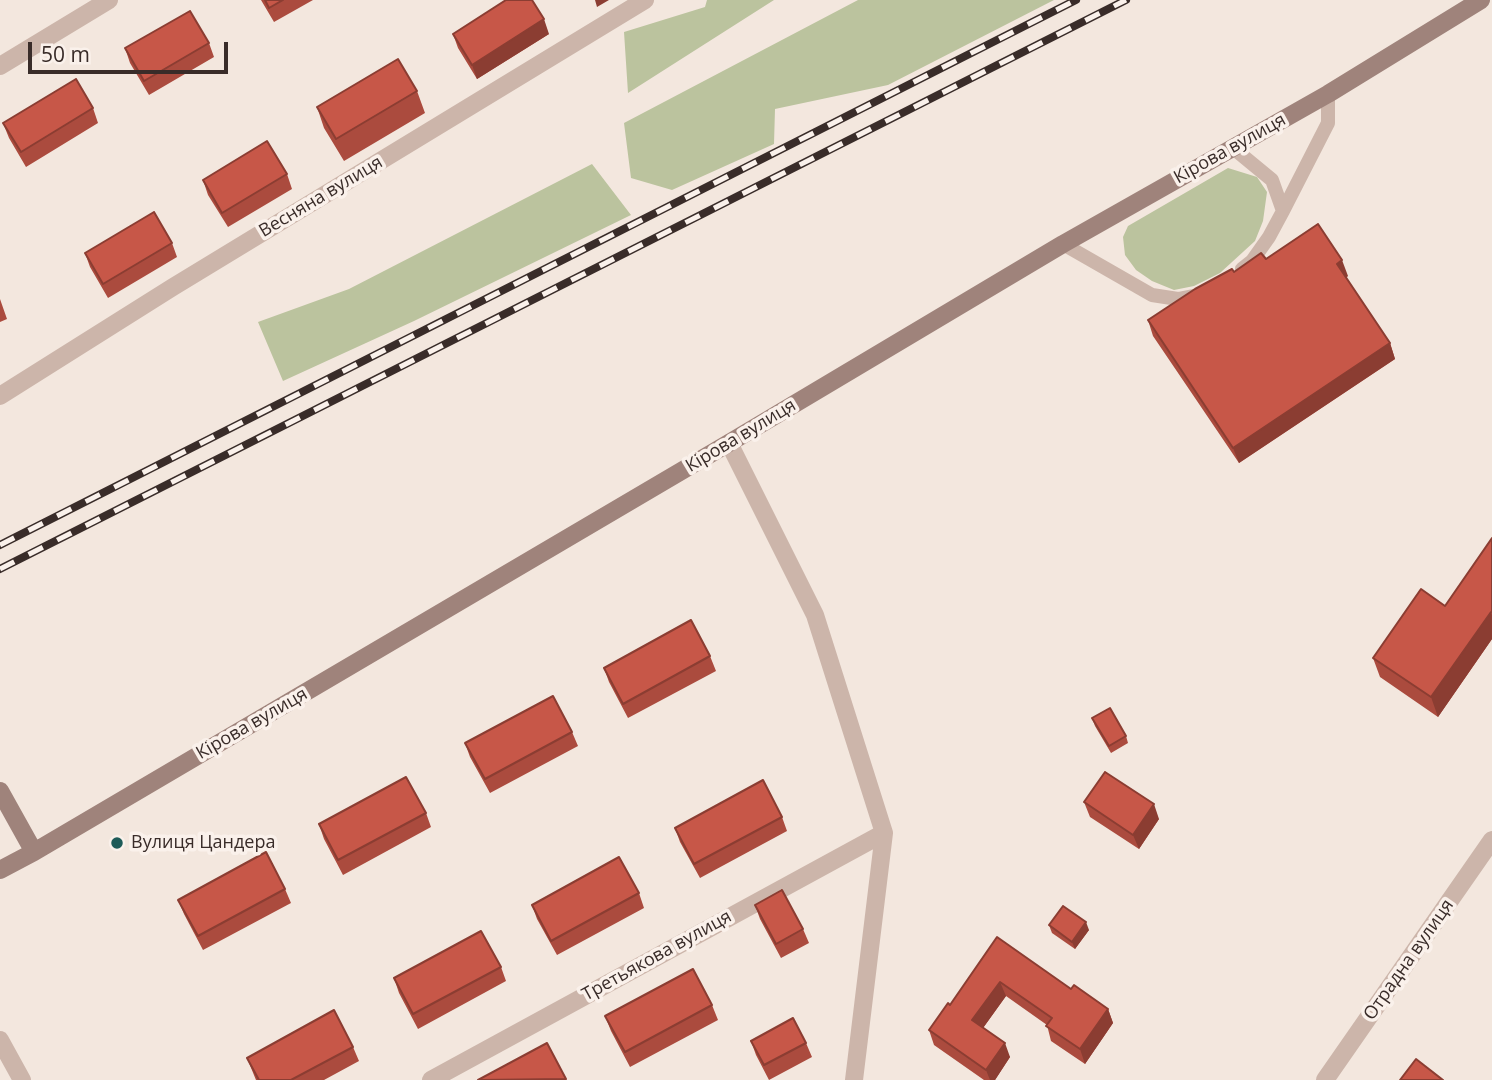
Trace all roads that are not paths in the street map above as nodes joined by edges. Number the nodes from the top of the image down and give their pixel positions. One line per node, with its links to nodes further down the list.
1 (108, 0): 4 (street)
2 (645, 0): 11 (street, Весняна вулиця)
3 (1481, 0): 5 (main road, Кірова вулиця)
4 (0, 66)
5 (1328, 94): 6 (main road, Кірова вулиця); 7 (lane)
6 (1233, 147): 7 (lane); 8 (main road, Кірова вулиця)
7 (1283, 211): 9 (lane)
8 (1063, 244): 10 (lane); 12 (main road, Кірова вулиця)
9 (1235, 275)
10 (1215, 287)
11 (0, 396)
12 (729, 443): 14 (street); 16 (main road, Кірова вулиця)
13 (0, 791): 16 (main road)
14 (884, 833): 20 (street, Третьякова вулиця); 21 (street)
15 (1492, 840): 22 (street, Отрадна вулиця)
16 (34, 852): 17 (main road, Кірова вулиця)
17 (0, 870)
18 (0, 1040): 19 (street)
19 (22, 1080)
20 (430, 1080)
21 (853, 1080)
22 (1325, 1080)

